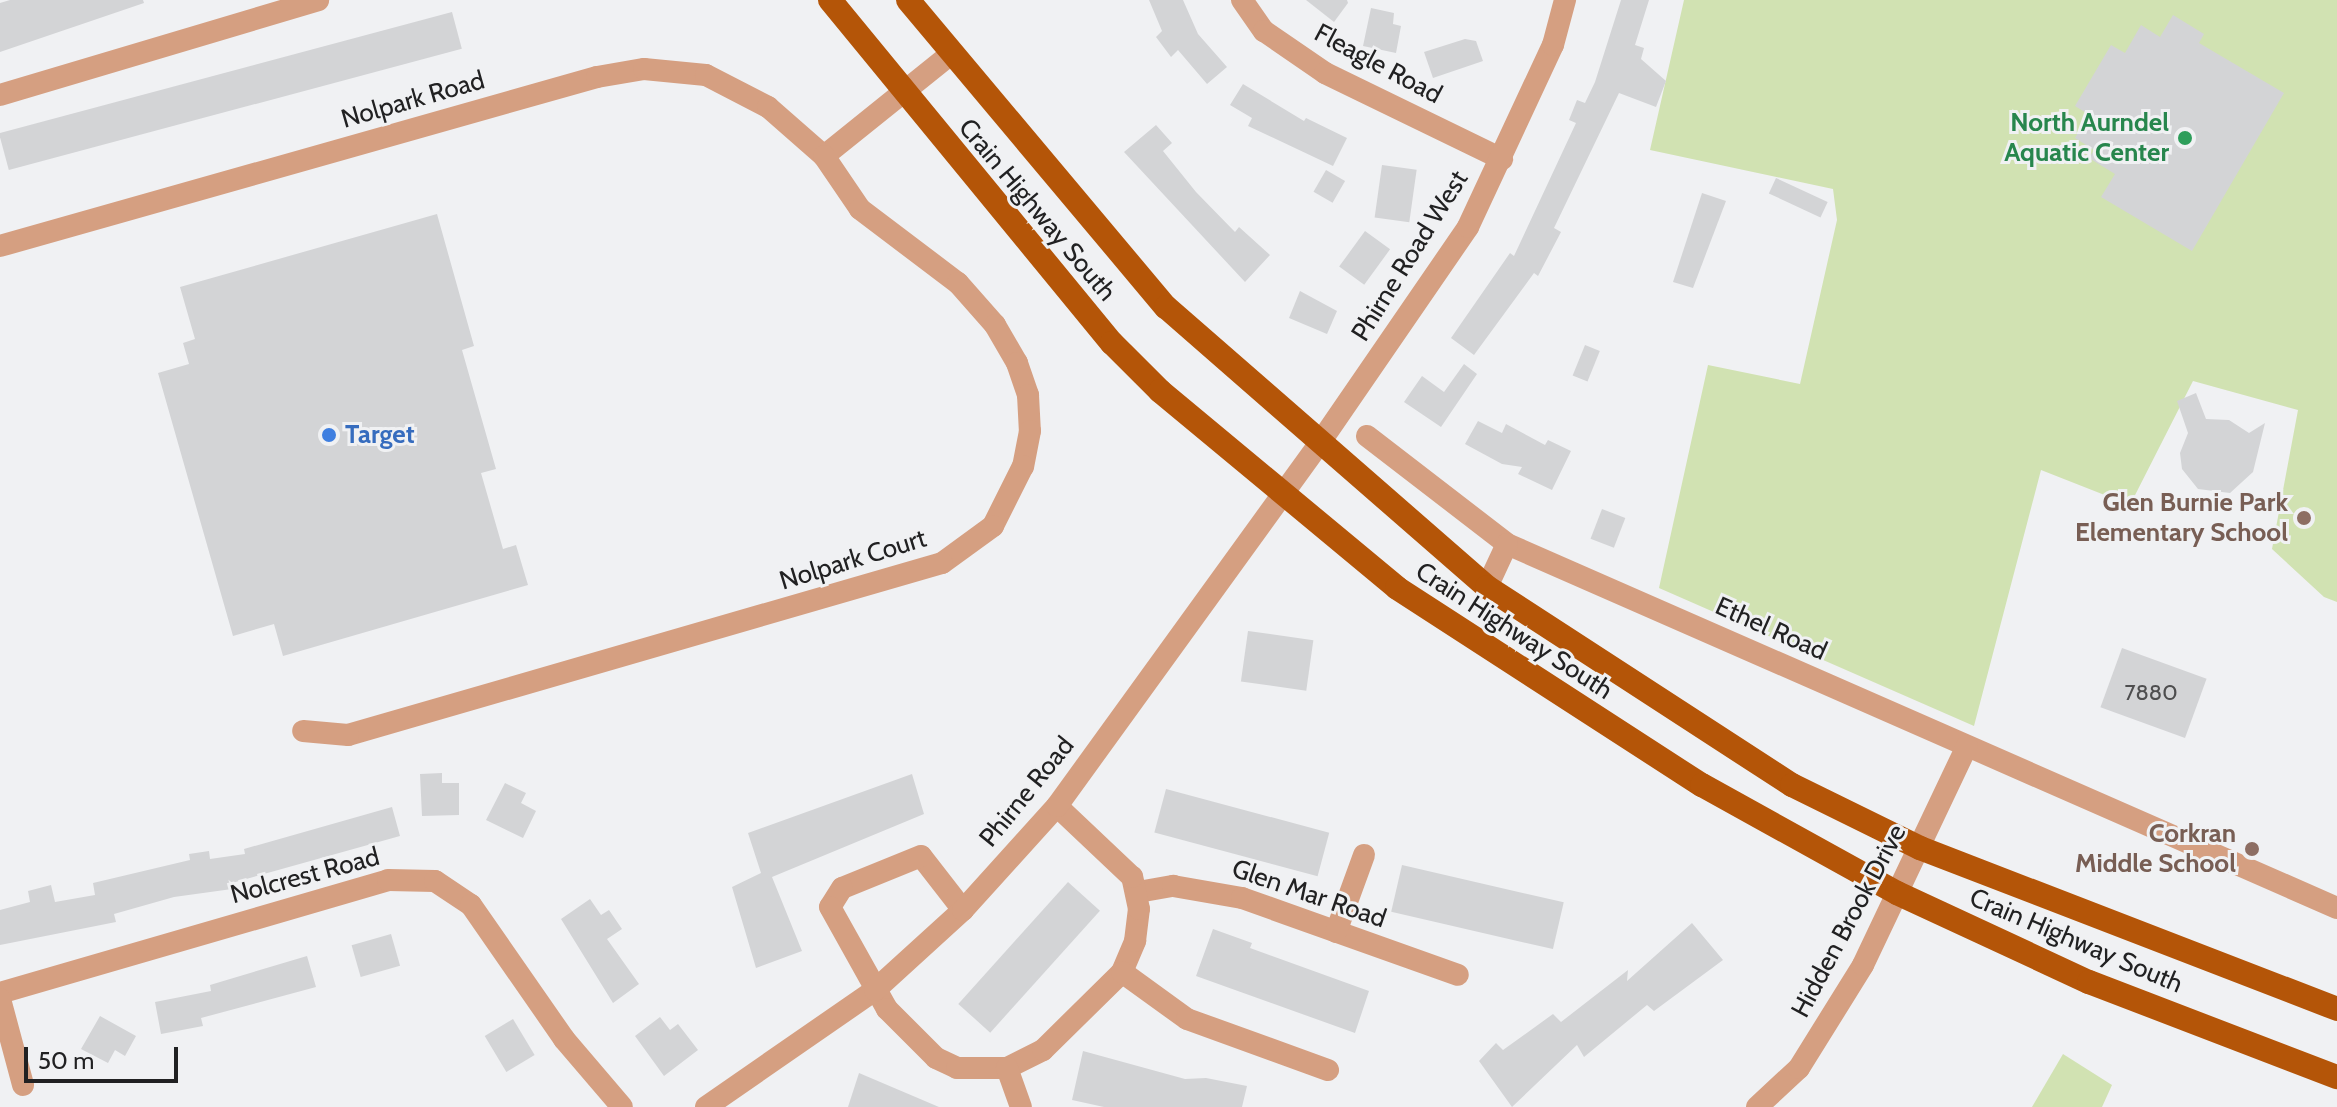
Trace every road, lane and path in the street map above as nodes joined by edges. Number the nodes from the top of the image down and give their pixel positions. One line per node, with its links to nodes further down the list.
1 (318, 0): 8 (street)
2 (830, 0): 7 (main road, Crain Highway South)
3 (908, 0): 6 (main road, Crain Highway South)
4 (1242, 0): 10 (street, Fleagle Road)
5 (1565, 0): 10 (street, Phirne Road West)
6 (951, 54): 7 (street); 13 (main road, Crain Highway South)
7 (904, 93): 9 (street); 14 (main road, Crain Highway South)
8 (0, 95)
9 (824, 156): 11 (street, Nolpark Road); 17 (street, Nolpark Court)
10 (1502, 159): 13 (street, Phirne Road West)
11 (0, 246)
12 (1367, 436): 15 (street, Ethel Road)
13 (1319, 444): 14 (street, Phirne Road); 16 (main road, Crain Highway South)
14 (1284, 493): 19 (street, Phirne Road); 23 (main road, Crain Highway South)
15 (1507, 544): 16 (street); 18 (street, Ethel Road)
16 (1487, 587): 20 (main road, Crain Highway South)
17 (303, 731)
18 (1967, 746): 20 (street, Hidden Brook Drive); 24 (street, Ethel Road)
19 (1057, 806): 22 (street); 25 (street, Phirne Road)
20 (1920, 848): 23 (street, Hidden Brook Drive); 32 (main road, Crain Highway South)
21 (1364, 855): 26 (street)
22 (1138, 892): 26 (street, Glen Mar Road); 27 (street)
23 (1897, 893): 35 (main road, Crain Highway South); 40 (street, Hidden Brook Drive)
24 (2337, 908)
25 (963, 910): 29 (street, Phirne Road); 29 (street)
26 (1336, 932): 28 (street, Glen Mar Road)
27 (1122, 972): 33 (street); 34 (street)
28 (1458, 975)
29 (875, 990): 33 (street); 38 (street, Phirne Road)
30 (0, 993): 37 (street, Nolcrest Road)
31 (0, 999): 36 (street)
32 (2337, 1009)
33 (1007, 1068): 39 (street)
34 (1328, 1070)
35 (2337, 1077)
36 (23, 1085)
37 (622, 1107)
38 (706, 1107)
39 (1021, 1107)
40 (1757, 1107)

